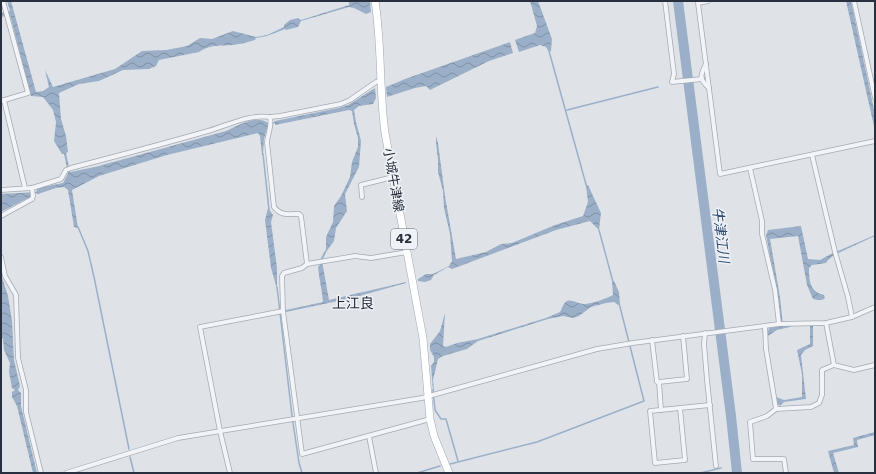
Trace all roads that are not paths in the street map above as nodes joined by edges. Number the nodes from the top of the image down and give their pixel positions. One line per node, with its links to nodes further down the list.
1 (3, 1): 11 (street)
2 (375, 1): 8 (main road, 小城牛津線 / 42)
3 (665, 1): 7 (street)
4 (708, 1): 6 (street)
5 (854, 1): 10 (street)
6 (706, 64): 7 (street); 9 (street)
7 (702, 79): 9 (street)
8 (381, 80): 12 (street); 16 (main road, 小城牛津線 / 42)
9 (709, 88): 15 (street)
10 (875, 98)
11 (3, 100): 17 (street)
12 (271, 118): 18 (street); 24 (street)
13 (875, 141): 14 (street)
14 (812, 155): 15 (street); 27 (street)
15 (750, 168): 29 (street)
16 (393, 177): 20 (street); 22 (main road, 小城牛津線 / 42)
17 (25, 188): 18 (street); 19 (street)
18 (32, 189): 21 (street)
19 (1, 190)
20 (362, 197)
21 (1, 216)
22 (407, 252): 24 (street); 37 (main road, 小城牛津線 / 42)
23 (1, 257): 47 (street)
24 (307, 264): 26 (street)
25 (875, 307): 27 (street)
26 (283, 311): 42 (street); 44 (street)
27 (852, 317): 28 (street)
28 (826, 323): 29 (street); 34 (street)
29 (779, 324): 30 (street)
30 (765, 326): 31 (street); 40 (street)
31 (705, 333): 32 (street); 38 (street)
32 (683, 336): 33 (street); 36 (street)
33 (652, 340): 36 (street); 37 (street)
34 (834, 365): 35 (street); 40 (street)
35 (875, 365)
36 (659, 382): 41 (street)
37 (432, 396): 42 (street); 43 (main road, 小城牛津線 / 42)
38 (710, 405): 39 (street); 46 (street)
39 (680, 408): 41 (street); 41 (street)
40 (776, 409): 52 (street)
41 (661, 410)
42 (294, 419): 44 (street); 45 (street)
43 (430, 419): 45 (street); 51 (main road, 小城牛津線 / 42)
44 (220, 431): 48 (street); 49 (street)
45 (369, 436): 50 (street)
46 (716, 466)
47 (41, 473)
48 (66, 473)
49 (230, 473)
50 (376, 473)
51 (449, 473)
52 (786, 473)

